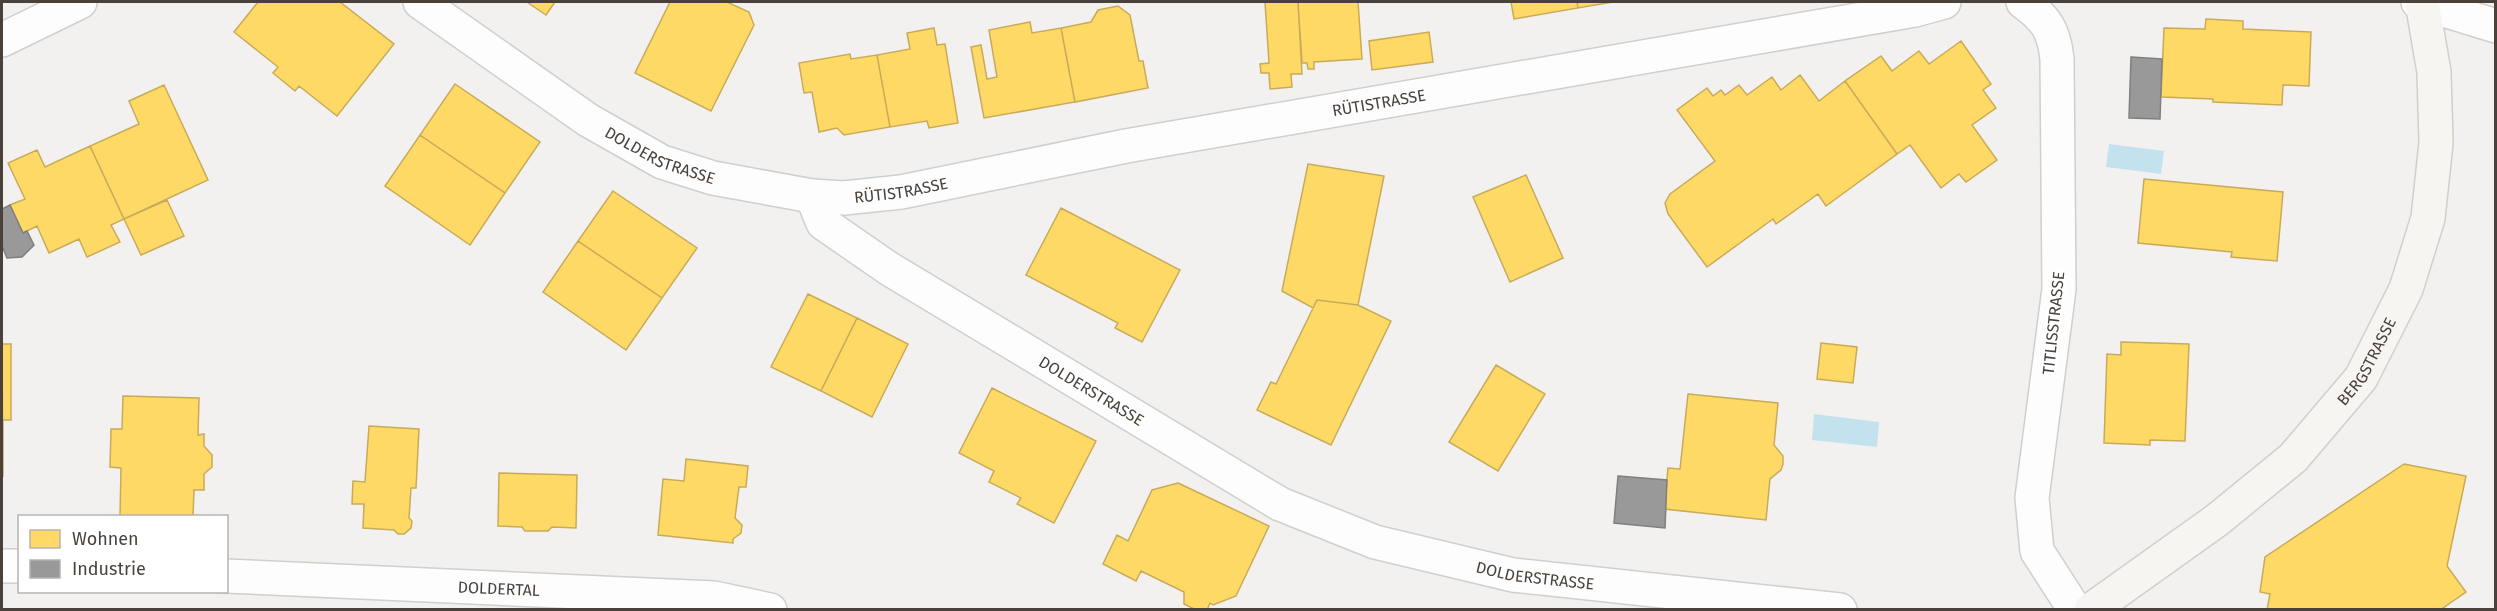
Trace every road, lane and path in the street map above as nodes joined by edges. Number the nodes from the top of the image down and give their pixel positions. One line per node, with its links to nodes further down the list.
1 (80, 2): 7 (street)
2 (420, 2): 8 (street, DOLDERSTRASSE)
3 (1944, 2): 8 (street, RÜTISTRASSE)
4 (2023, 2): 14 (street, TITLISSTRASSE)
5 (2421, 2): 6 (street); 15 (main road, BERGSTRASSE)
6 (2496, 26)
7 (2, 40)
8 (812, 196): 13 (street, DOLDERSTRASSE)
9 (2, 566): 10 (street)
10 (18, 566)
11 (228, 576): 12 (street, DOLDERTAL)
12 (770, 609)
13 (1840, 609)
14 (2075, 609)
15 (2091, 609)

